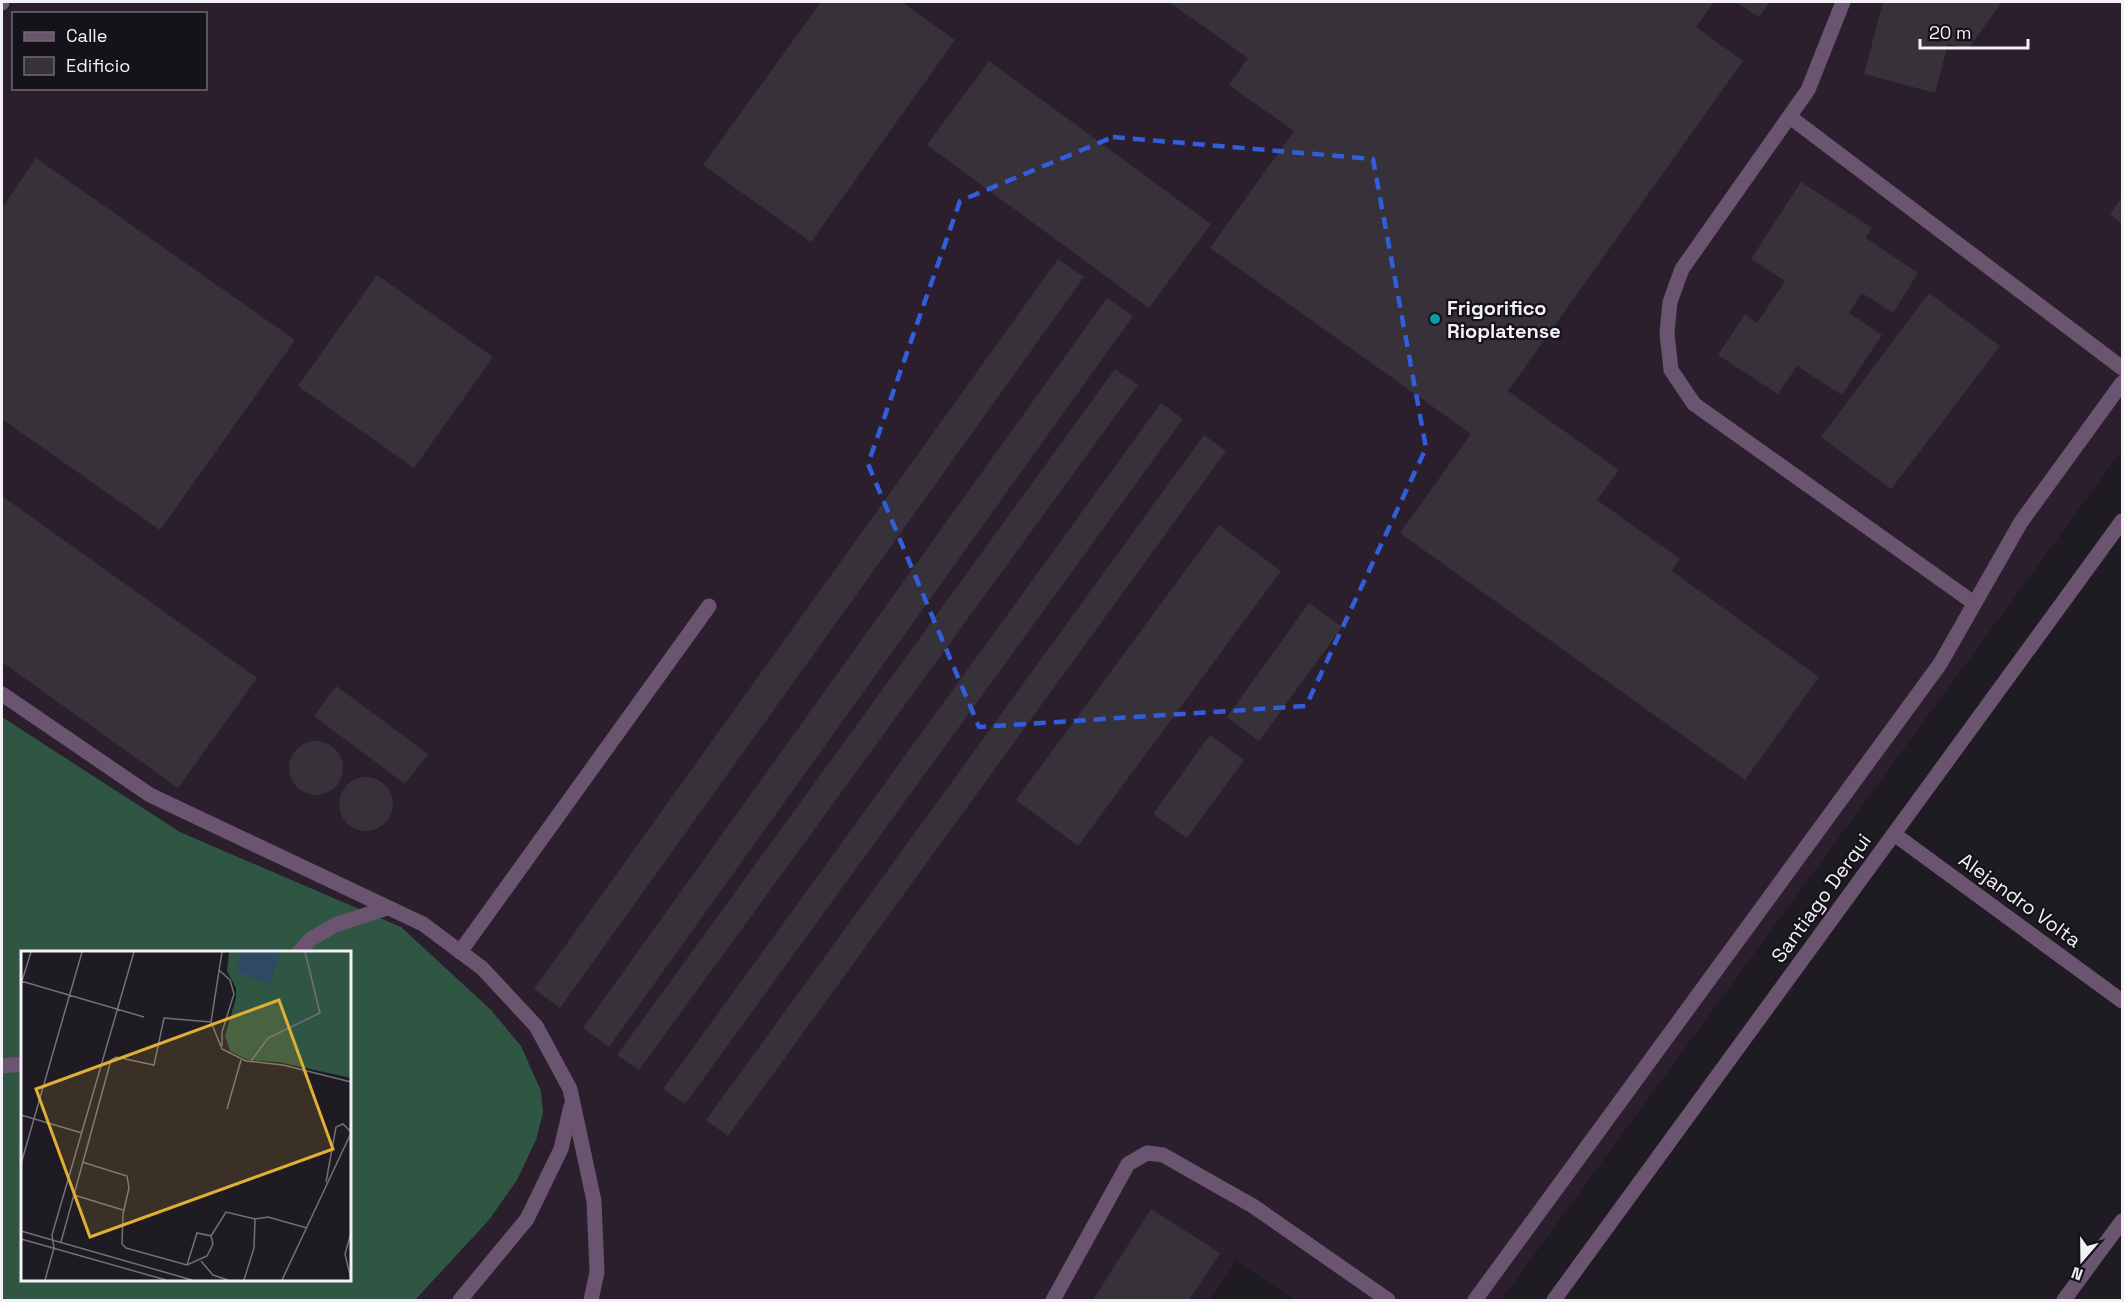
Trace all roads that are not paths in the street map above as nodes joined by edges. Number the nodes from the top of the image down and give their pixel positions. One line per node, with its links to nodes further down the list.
1 (1843, 2): 2 (street)
2 (1790, 117): 3 (street); 6 (street)
3 (2122, 368)
4 (2122, 383): 6 (street)
5 (2122, 521): 9 (street, Santiago Derqui)
6 (1974, 603): 22 (street)
7 (709, 606): 12 (street)
8 (2, 694): 10 (street)
9 (1894, 834): 13 (street, Alejandro Volta); 23 (street, Santiago Derqui)
10 (387, 908): 11 (street); 12 (street)
11 (300, 951)
12 (460, 952): 16 (street)
13 (2122, 1001)
14 (21, 1064): 15 (street)
15 (2, 1066)
16 (572, 1099): 18 (street); 19 (street)
17 (2122, 1221): 24 (street)
18 (460, 1300)
19 (591, 1300)
20 (1053, 1300): 21 (street)
21 (1388, 1300)
22 (1475, 1300)
23 (1554, 1300)
24 (2064, 1300)

